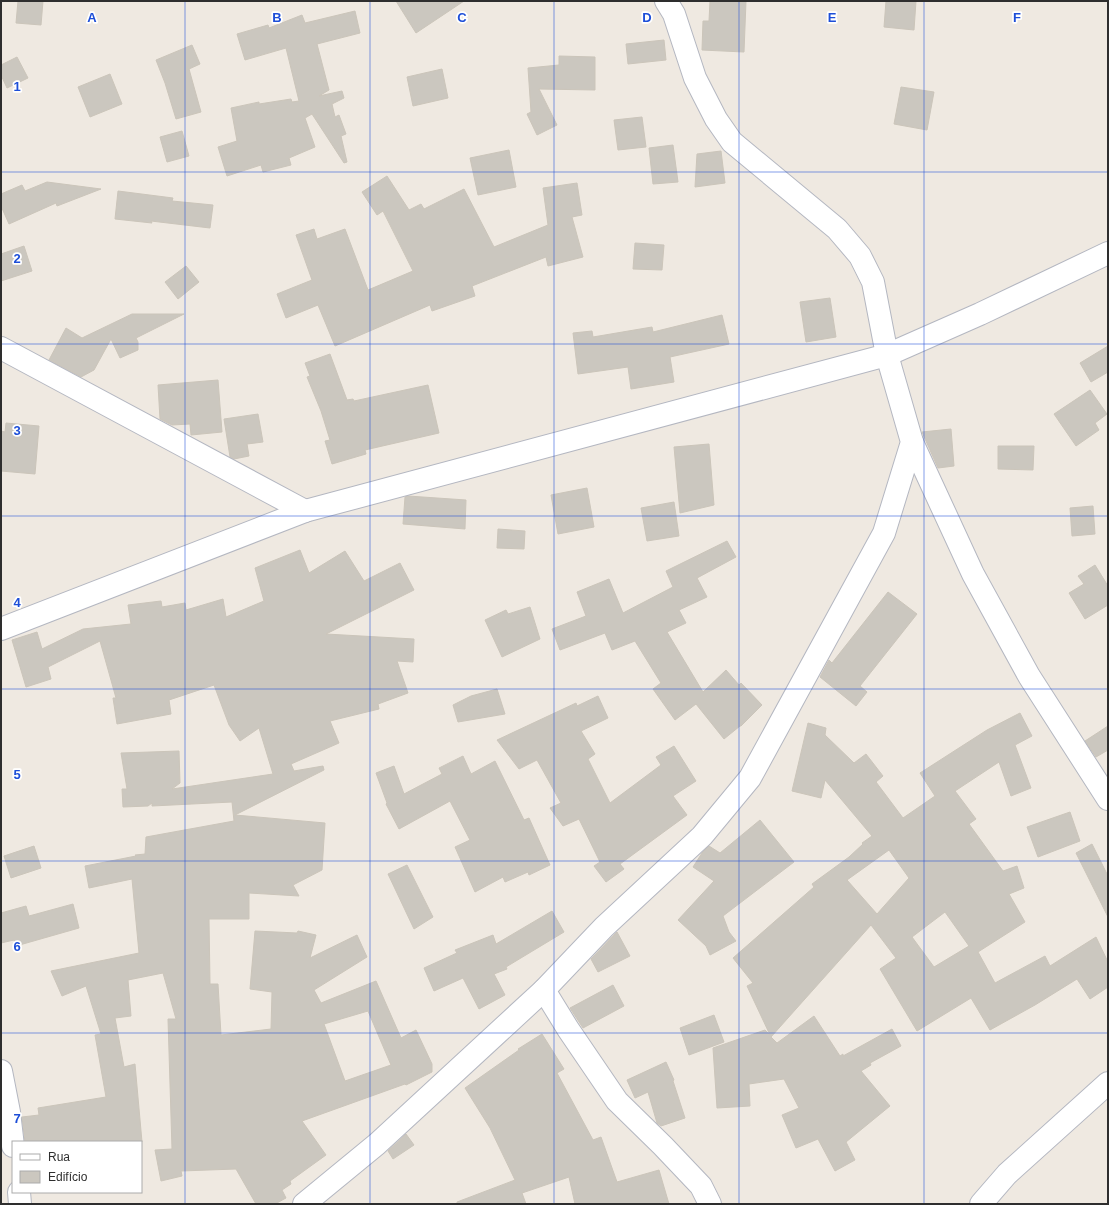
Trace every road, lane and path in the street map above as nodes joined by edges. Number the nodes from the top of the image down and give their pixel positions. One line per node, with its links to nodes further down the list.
1 (666, 1): 4 (street)
2 (1108, 252): 4 (street)
3 (1, 348): 6 (street)
4 (887, 355): 5 (street); 6 (street)
5 (912, 442): 8 (street); 9 (street)
6 (305, 511): 7 (street)
7 (1, 629)
8 (1108, 799)
9 (544, 990): 15 (street); 16 (street)
10 (1, 1071): 12 (street)
11 (1108, 1083): 17 (street)
12 (12, 1141)
13 (18, 1193): 14 (street)
14 (20, 1204)
15 (304, 1204)
16 (710, 1204)
17 (981, 1204)

